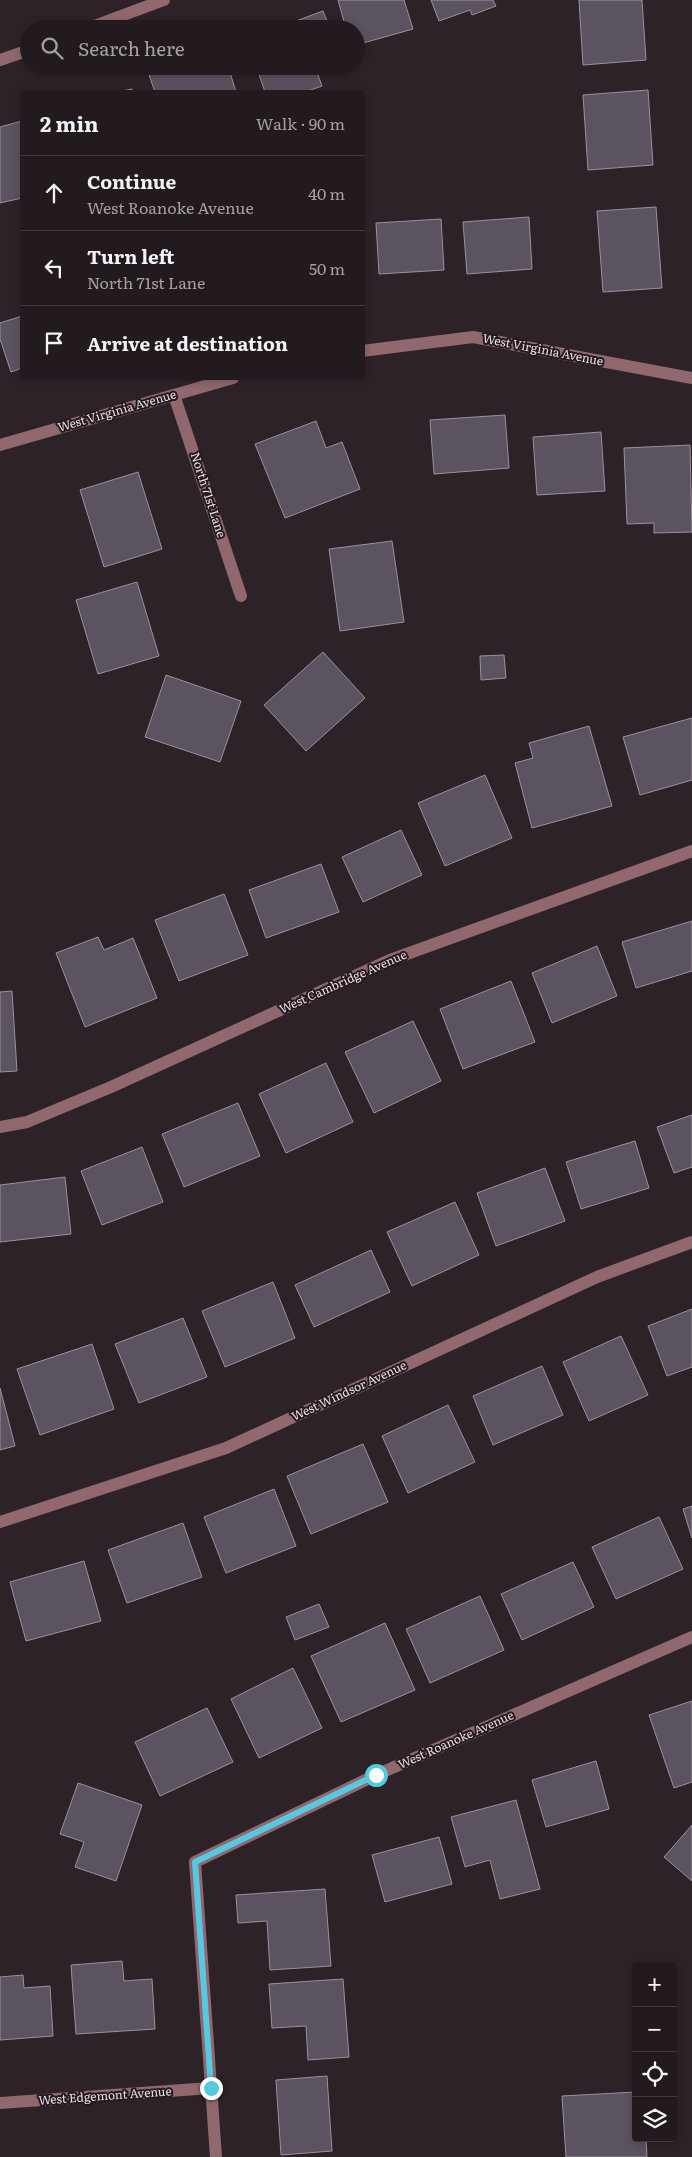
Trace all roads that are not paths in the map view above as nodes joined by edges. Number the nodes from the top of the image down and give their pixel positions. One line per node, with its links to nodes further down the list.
1 (164, 0): 2 (street)
2 (110, 20)
3 (20, 53): 4 (street)
4 (0, 60)
5 (365, 351): 6 (street, West Virginia Avenue)
6 (692, 378)
7 (226, 380): 8 (street, West Virginia Avenue)
8 (174, 395): 9 (street, West Virginia Avenue); 10 (street, North 71st Lane)
9 (0, 445)
10 (241, 596)
11 (692, 851): 12 (street, West Cambridge Avenue)
12 (0, 1127)
13 (692, 1242): 14 (street, West Windsor Avenue)
14 (0, 1522)
15 (692, 1637): 16 (street, West Roanoke Avenue)
16 (211, 2088): 17 (street, West Edgemont Avenue); 18 (street)
17 (0, 2103)
18 (216, 2157)

